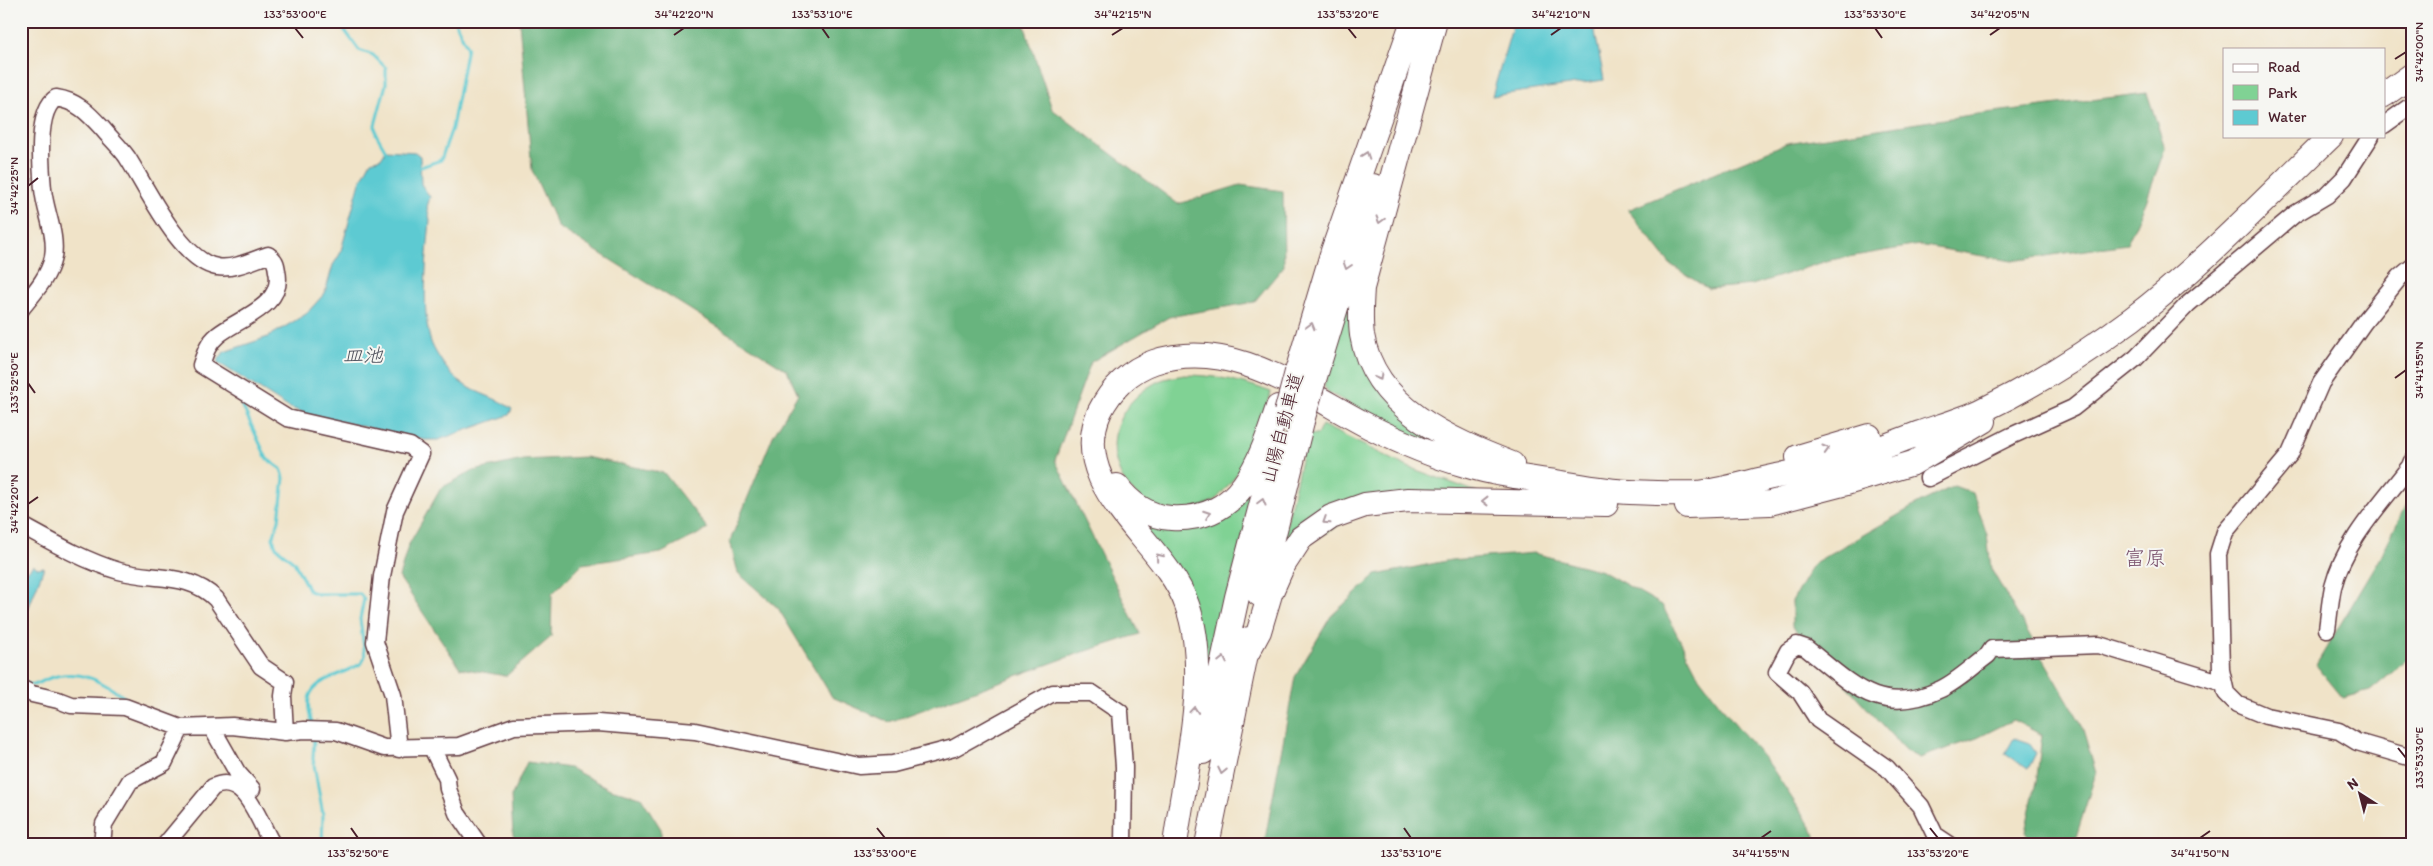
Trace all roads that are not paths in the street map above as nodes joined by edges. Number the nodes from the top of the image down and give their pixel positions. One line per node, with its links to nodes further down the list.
1 (1413, 21): 15 (highway, 山陽自動車道, one-way to 1)
2 (1431, 21): 15 (highway, 山陽自動車道, one-way to 15)
3 (1435, 21): 20 (highway, one-way to 20)
4 (2412, 75): 6 (highway)
5 (2412, 88): 8 (highway)
6 (2386, 94)
7 (2412, 105): 9 (street)
8 (2386, 107)
9 (2386, 124)
10 (2329, 138): 17 (highway)
11 (2344, 138): 17 (highway)
12 (2370, 138): 19 (street)
13 (2412, 267): 24 (street)
14 (21, 309): 30 (street)
15 (1305, 378): 16 (highway, 山陽自動車道, bridge)
16 (1288, 413): 20 (highway, one-way to 16); 23 (highway, 山陽自動車道); 39 (highway, 山陽自動車道, one-way to 16)
17 (1981, 417): 20 (highway)
18 (2412, 461): 22 (street)
19 (1928, 478)
20 (1573, 493): 23 (highway, one-way to 23); 38 (highway, one-way to 20)
21 (21, 525): 26 (street)
22 (2327, 630)
23 (1246, 654): 40 (highway, 山陽自動車道, one-way to 40)
24 (2223, 683): 31 (street); 41 (street)
25 (21, 688): 27 (street)
26 (285, 727): 28 (street); 30 (street)
27 (181, 728): 28 (street); 33 (street)
28 (212, 728): 32 (street)
29 (432, 748): 30 (street); 36 (street); 37 (street)
30 (399, 749)
31 (2412, 758)
32 (261, 821): 34 (street); 35 (street)
33 (102, 845)
34 (165, 845)
35 (273, 845)
36 (479, 845)
37 (1123, 845)
38 (1175, 845)
39 (1185, 845)
40 (1207, 845)
41 (1950, 845)

